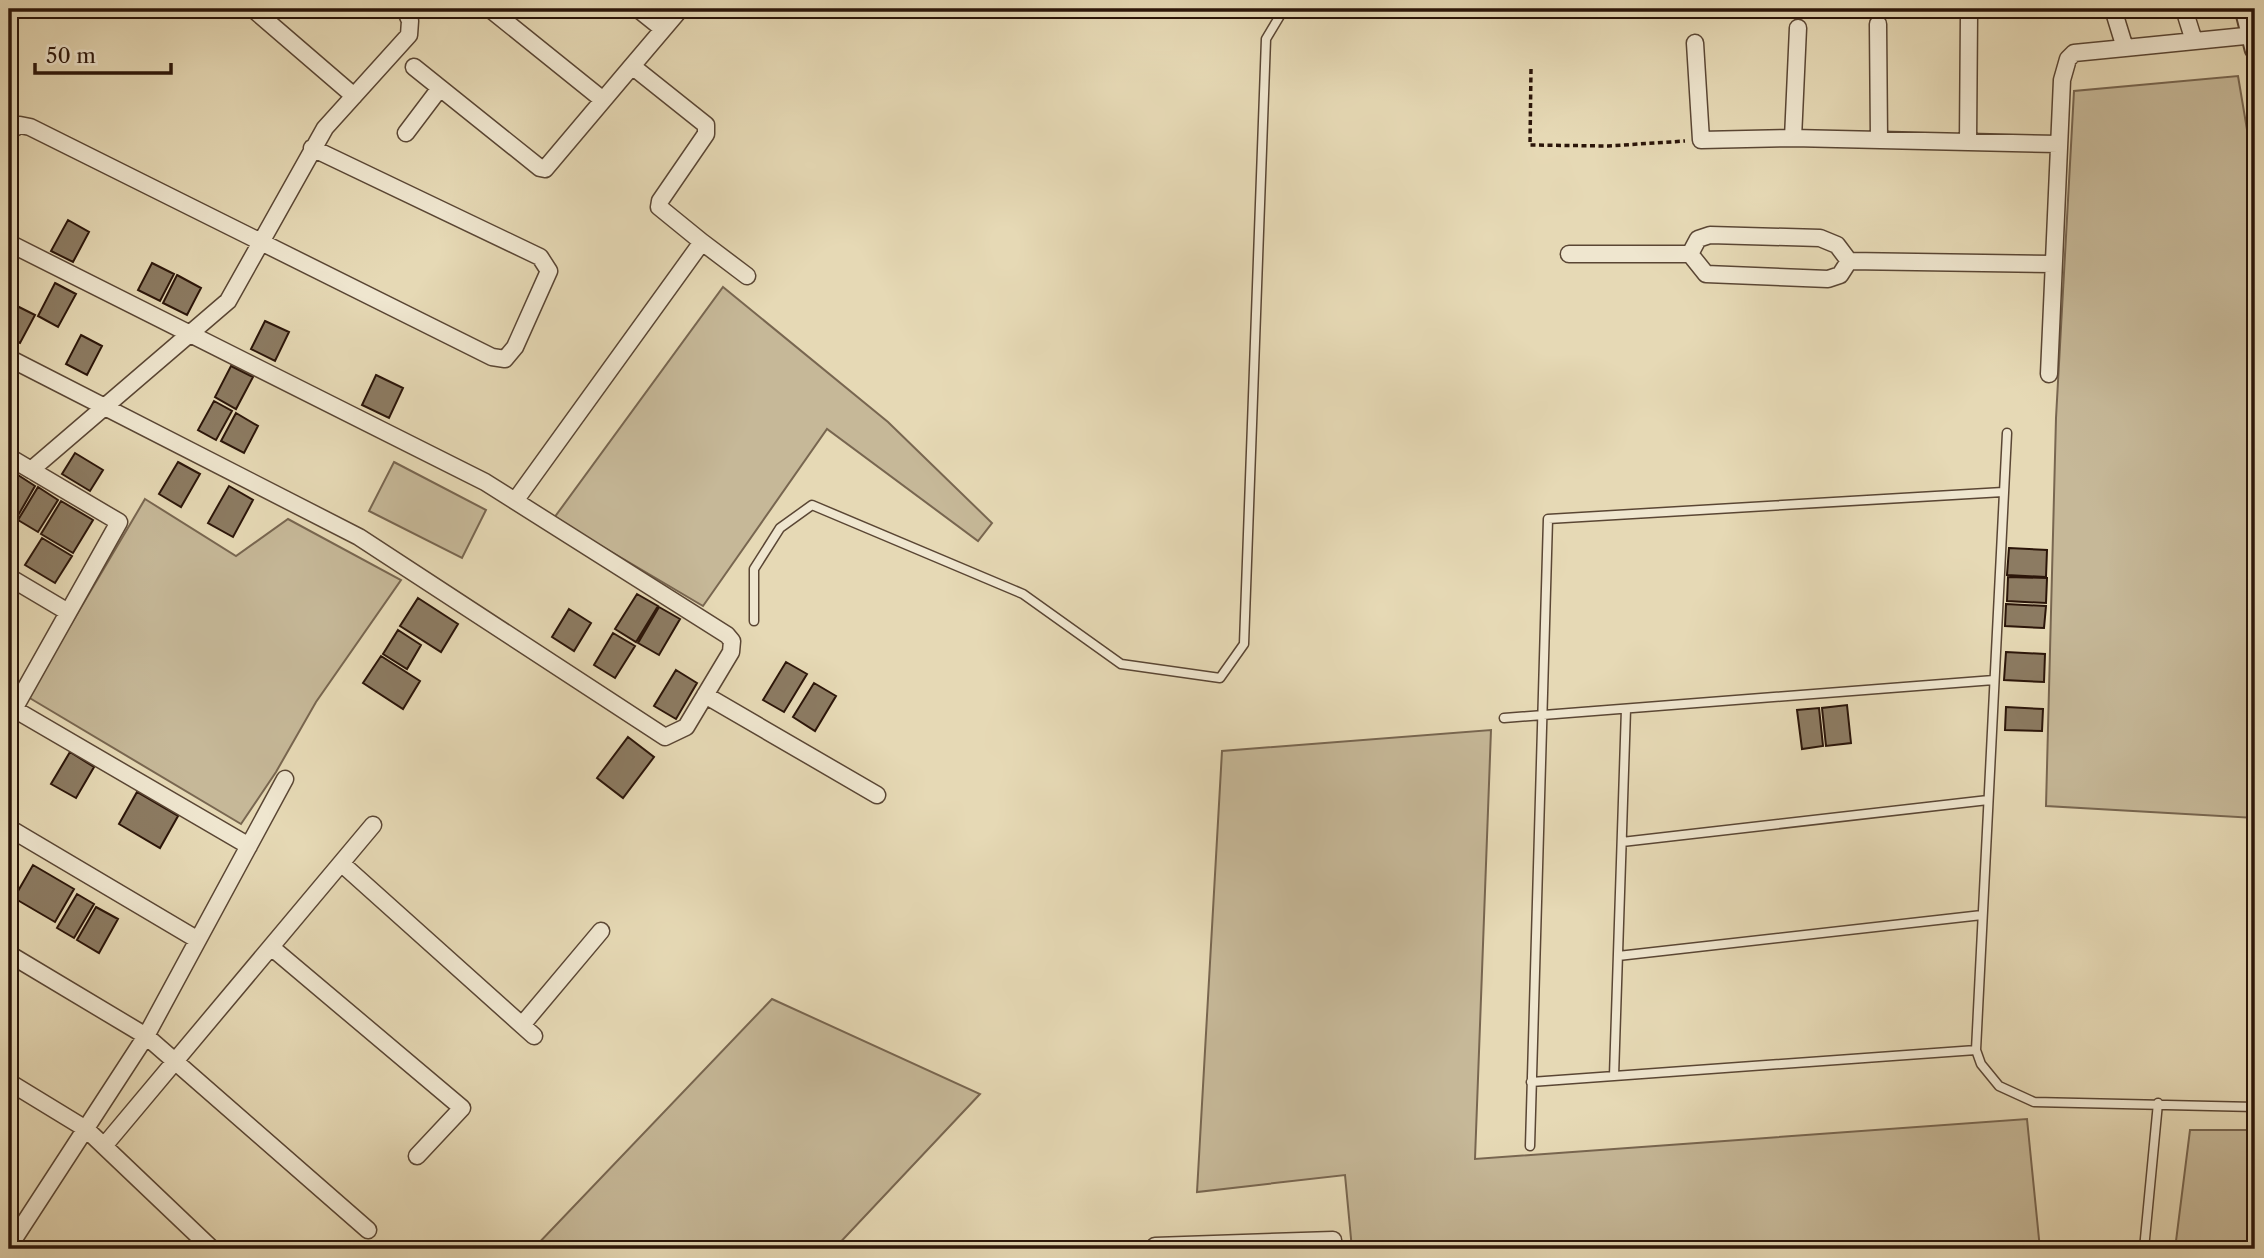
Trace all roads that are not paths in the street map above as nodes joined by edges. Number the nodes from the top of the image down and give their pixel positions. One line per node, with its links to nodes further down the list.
1 (253, 9): 21 (street)
2 (405, 9): 21 (street)
3 (490, 9): 22 (street)
4 (638, 9): 13 (street)
5 (1284, 9): 49 (lane)
6 (2113, 9): 17 (street)
7 (2184, 9): 15 (street)
8 (2245, 9): 14 (street)
9 (677, 13): 13 (street)
10 (1969, 14): 27 (street)
11 (1878, 24): 26 (street)
12 (1798, 28): 25 (street)
13 (663, 29): 18 (street)
14 (2254, 39): 15 (street)
15 (2194, 41): 17 (street)
16 (1695, 43): 25 (street)
17 (2125, 48): 28 (street)
18 (632, 66): 22 (street); 30 (street)
19 (414, 67): 20 (street)
20 (440, 88): 22 (street); 24 (street)
21 (354, 96): 29 (street)
22 (603, 100)
23 (9, 131): 32 (street)
24 (406, 133)
25 (1793, 138): 26 (street)
26 (1879, 140): 27 (street)
27 (1968, 142): 28 (street)
28 (2058, 144): 36 (street)
29 (312, 148): 32 (street); 32 (street)
30 (702, 242): 37 (street); 46 (street)
31 (9, 243): 38 (street)
32 (260, 243): 38 (street)
33 (1569, 254): 34 (street)
34 (1690, 254): 35 (street); 35 (street)
35 (1849, 261): 36 (street)
36 (2053, 264): 40 (street)
37 (747, 276)
38 (190, 334): 41 (street); 46 (street)
39 (9, 358): 41 (street)
40 (2049, 374)
41 (105, 407): 44 (street); 51 (street)
42 (2007, 433): 45 (lane)
43 (9, 457): 44 (street)
44 (31, 470): 48 (street)
45 (2004, 492): 50 (lane); 54 (lane)
46 (515, 501): 51 (street)
47 (9, 577): 48 (street)
48 (68, 612): 52 (street)
49 (754, 621)
50 (1994, 680): 53 (lane); 58 (lane)
51 (705, 695): 57 (street)
52 (11, 707): 62 (street)
53 (1626, 709): 54 (lane); 61 (lane)
54 (1542, 716): 55 (lane); 75 (lane)
55 (1504, 718)
56 (285, 779): 62 (street)
57 (877, 795)
58 (1988, 800): 61 (lane); 64 (lane)
59 (373, 825): 63 (street)
60 (9, 828): 66 (street)
61 (1622, 842): 69 (lane)
62 (248, 846): 66 (street)
63 (341, 863): 65 (street); 67 (street)
64 (1982, 915): 69 (lane); 71 (lane)
65 (601, 931)
66 (198, 940): 70 (street)
67 (271, 947): 72 (street); 81 (street)
68 (9, 954): 70 (street)
69 (1618, 956): 73 (lane)
70 (146, 1036): 72 (street); 78 (street)
71 (1976, 1050): 73 (lane); 76 (lane)
72 (175, 1061): 79 (street); 82 (street)
73 (1614, 1076): 75 (lane)
74 (9, 1082): 78 (street)
75 (1531, 1082): 80 (lane)
76 (2158, 1103): 77 (lane); 87 (lane)
77 (2255, 1107)
78 (86, 1129): 79 (street); 84 (street)
79 (104, 1146): 85 (street)
80 (1530, 1146)
81 (417, 1156)
82 (368, 1230)
83 (1155, 1246): 86 (street)
84 (19, 1249)
85 (212, 1249)
86 (1333, 1249)
87 (2144, 1249)

